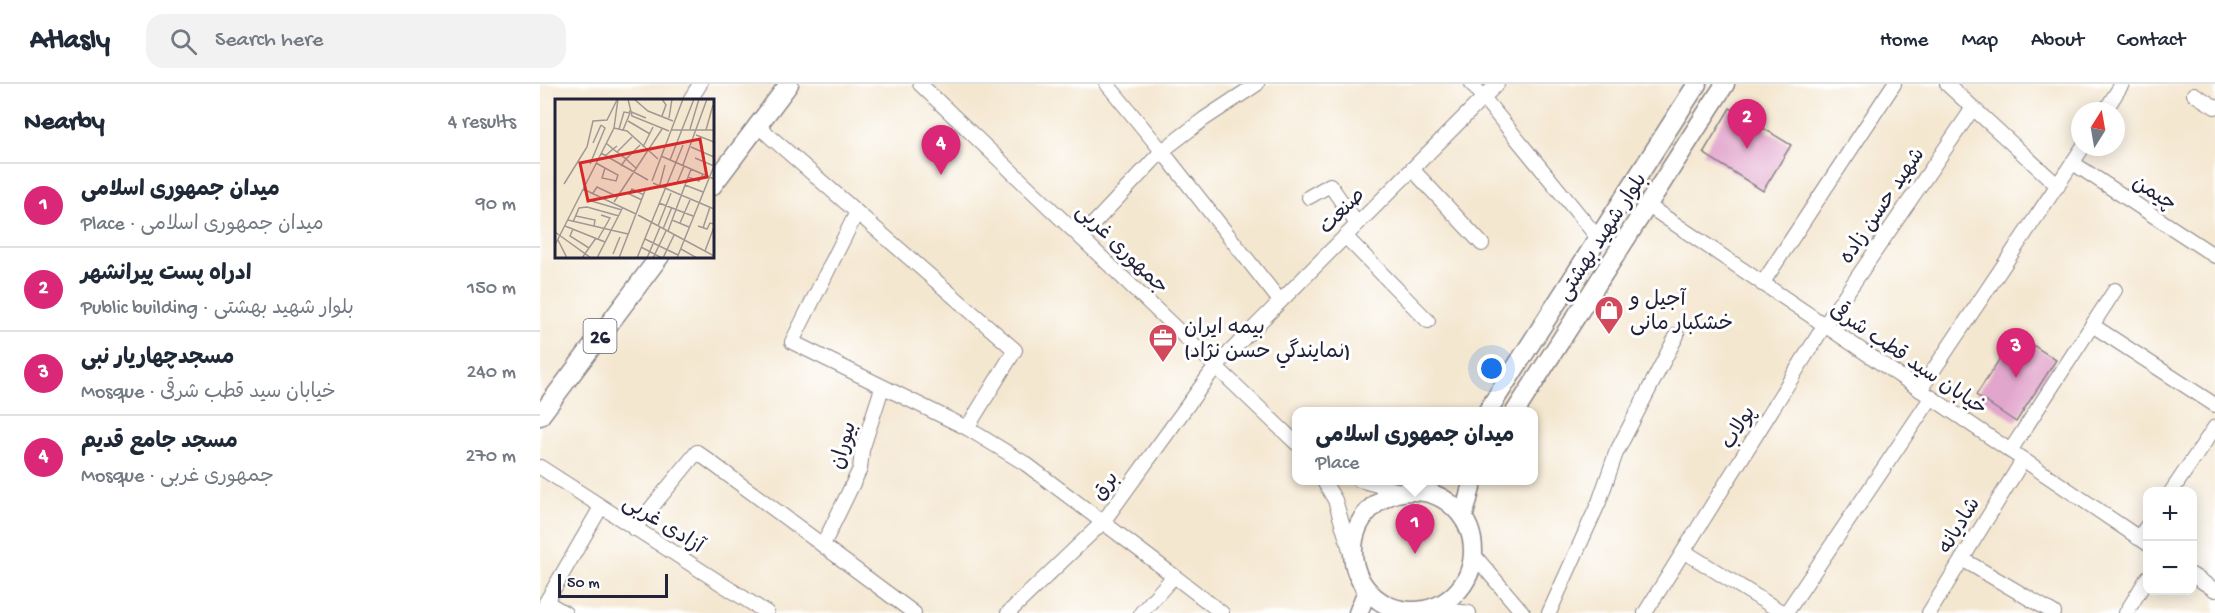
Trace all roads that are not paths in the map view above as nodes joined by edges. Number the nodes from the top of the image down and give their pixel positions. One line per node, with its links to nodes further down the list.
1 (700, 84): 15 (street)
2 (789, 84): 19 (main road)
3 (920, 84): 30 (street, جمهوری غربی)
4 (1107, 84): 20 (street)
5 (1257, 84): 20 (street)
6 (1472, 84): 14 (street)
7 (1497, 84): 14 (street, صنعت)
8 (1697, 84): 32 (main road, بلوار شهید بهشتی)
9 (1725, 84): 27 (main road, بلوار شهید بهشتی)
10 (1894, 84): 36 (street)
11 (1947, 84): 18 (street)
12 (2122, 84): 16 (street)
13 (2194, 94): 17 (street)
14 (1484, 98): 23 (street, صنعت); 32 (street)
15 (691, 99)
16 (2111, 102)
17 (2215, 107)
18 (1973, 108): 25 (street); 41 (street, شهید حسن زاده)
19 (758, 126): 24 (main road); 28 (street)
20 (1162, 152): 30 (street); 38 (street)
21 (2078, 156): 22 (street)
22 (2073, 164): 25 (street); 34 (street, چیمن)
23 (1412, 169): 29 (street, صنعت); 33 (street)
24 (714, 183)
25 (2058, 186): 45 (street)
26 (1309, 197): 29 (street)
27 (1647, 206): 36 (street, خیابان سید قطب شرقی); 48 (main road, بلوار شهید بهشتی)
28 (857, 212): 44 (street); 51 (street)
29 (1357, 224): 31 (street, صنعت)
30 (1081, 237): 43 (street, جمهوری غربی)
31 (1345, 237): 38 (street, صنعت); 39 (street)
32 (1598, 238): 47 (main road, بلوار شهید بهشتی)
33 (1482, 244)
34 (2215, 256)
35 (658, 258): 49 (main road, 26)
36 (1762, 284): 41 (street, خیابان سید قطب شرقی)
37 (2115, 290): 40 (street)
38 (1280, 301): 43 (street, صنعت)
39 (1428, 321)
40 (2092, 325): 46 (street); 53 (street)
41 (1824, 326): 45 (street, خیابان سید قطب شرقی); 68 (street, پولاب)
42 (1677, 335): 89 (street)
43 (1216, 366): 52 (street, جمهوری غربی); 64 (street, برق)
44 (882, 388): 51 (street); 67 (street, بیوران)
45 (1926, 394): 53 (street, خیابان سید قطب شرقی); 91 (street)
46 (2215, 405)
47 (1490, 407)
48 (1518, 407)
49 (540, 416)
50 (2215, 427): 60 (street)
51 (967, 428): 64 (street)
52 (1292, 439)
53 (2010, 451): 54 (street, خیابان سید قطب شرقی)
54 (2023, 460): 66 (street, خیابان سید قطب شرقی); 70 (street, شادیانه)
55 (540, 467): 62 (street, آزادی غربی)
56 (1326, 485): 71 (street)
57 (1381, 485): 61 (street)
58 (1425, 485): 61 (main road)
59 (1472, 485): 63 (main road)
60 (2173, 487)
61 (1411, 492): 63 (main road); 71 (main road)
62 (601, 507): 65 (street, آزادی غربی); 77 (street)
63 (1463, 518): 69 (main road)
64 (1103, 522): 72 (street); 83 (street, برق)
65 (634, 529): 67 (street); 81 (street, آزادی غربی)
66 (2143, 541)
67 (823, 545): 82 (street)
68 (1685, 552): 90 (street, پولاب); 91 (street)
69 (1473, 554): 78 (main road); 88 (street)
70 (1962, 559): 92 (street, شادیانه); 93 (street)
71 (1353, 560): 76 (main road)
72 (1174, 576): 84 (street); 85 (street)
73 (2197, 578): 75 (street)
74 (2143, 584): 94 (street)
75 (2215, 590)
76 (1367, 591): 79 (main road); 86 (main road)
77 (544, 608): 80 (street)
78 (1432, 608): 79 (main road); 87 (street)
79 (1395, 611)
80 (565, 613)
81 (767, 613)
82 (914, 613)
83 (1008, 613)
84 (1141, 613)
85 (1222, 613)
86 (1358, 613)
87 (1469, 613)
88 (1523, 613)
89 (1549, 613)
90 (1645, 613)
91 (1784, 613)
92 (1929, 613)
93 (2054, 613)
94 (2126, 613)

